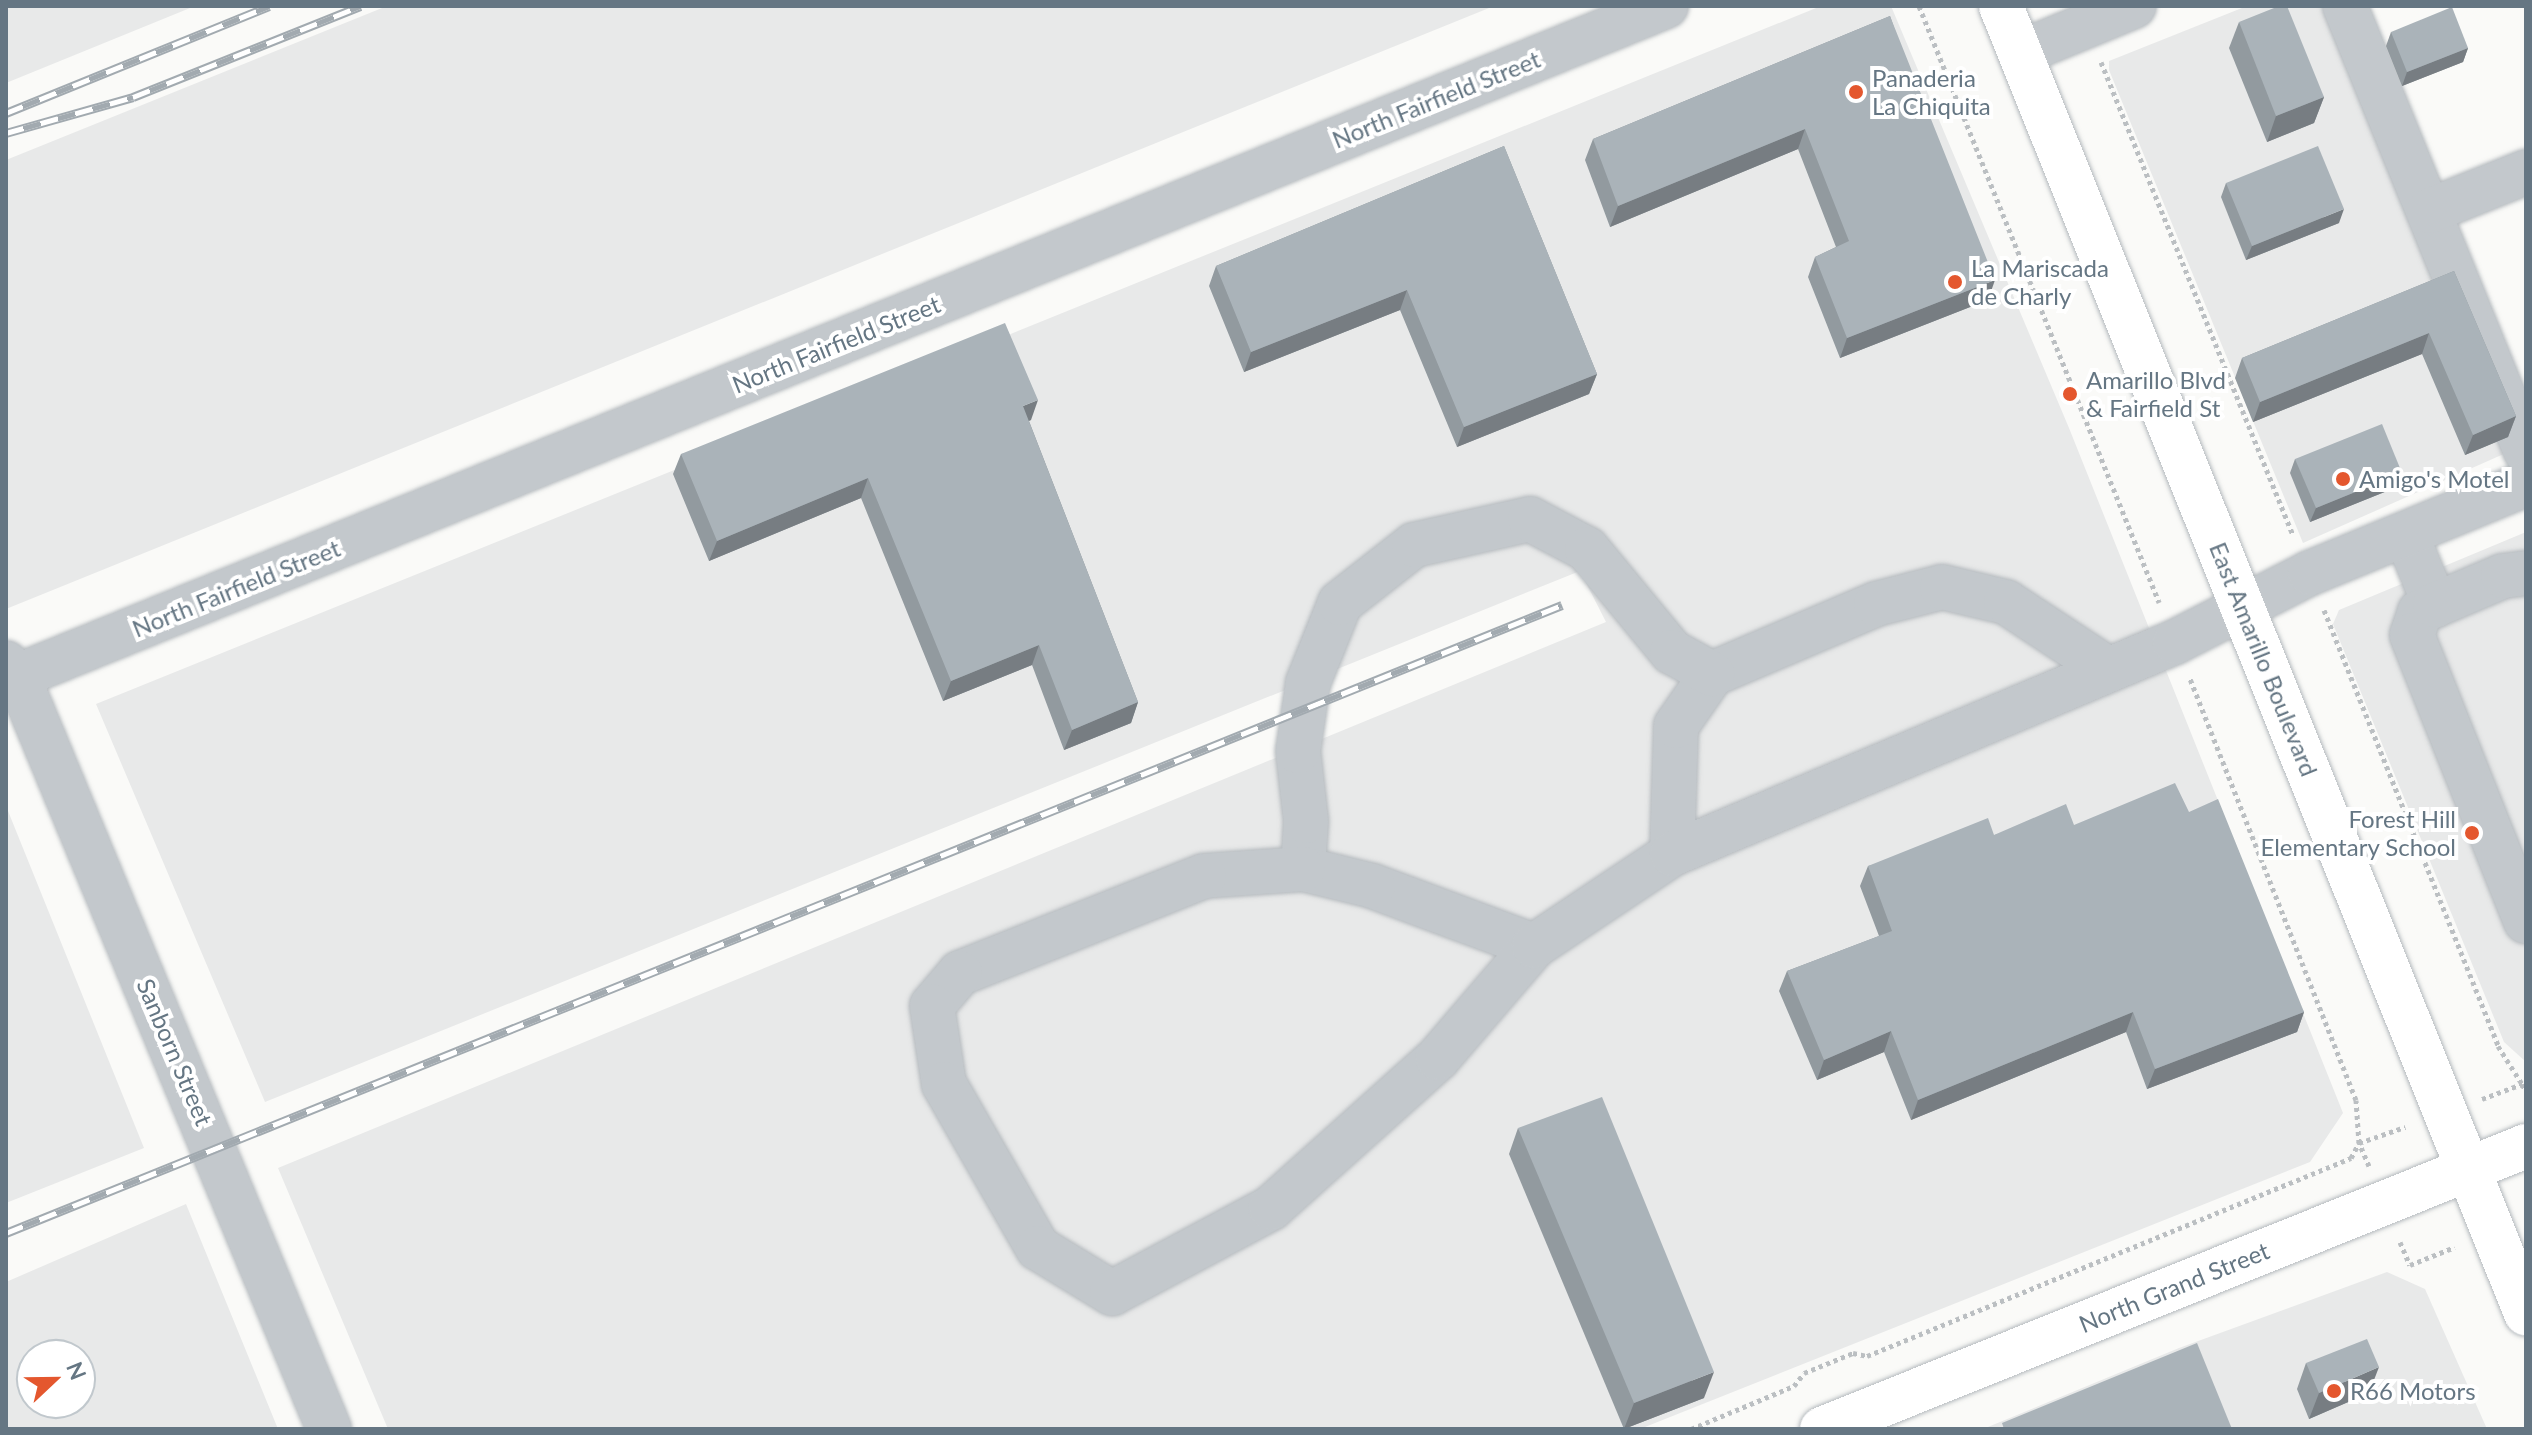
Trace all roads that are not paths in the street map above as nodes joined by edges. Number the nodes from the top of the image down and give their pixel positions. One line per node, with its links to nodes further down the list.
1 (1666, 6): 15 (street, North Fairfield Street)
2 (2001, 6): 5 (main road, East Amarillo Boulevard)
3 (2134, 6): 5 (street)
4 (2345, 6): 7 (street)
5 (2020, 53): 12 (main road, East Amarillo Boulevard)
6 (2526, 172): 7 (street)
7 (2429, 211): 8 (street)
8 (2526, 451)
9 (2526, 484): 10 (street)
10 (2406, 534): 12 (street); 13 (street)
11 (2526, 573): 13 (street)
12 (2243, 604): 14 (street); 22 (main road, East Amarillo Boulevard)
13 (2435, 605): 19 (street)
14 (2109, 670): 16 (street); 17 (street)
15 (10, 674): 24 (street, Sanborn Street)
16 (1712, 674): 17 (street); 18 (street)
17 (1672, 854): 20 (street)
18 (1303, 869): 20 (street); 20 (street)
19 (2526, 921)
20 (1534, 946)
21 (2526, 1146): 22 (main road, North Grand Street)
22 (2467, 1168): 23 (main road, East Amarillo Boulevard); 25 (main road, North Grand Street)
23 (2526, 1313)
24 (329, 1429)
25 (1822, 1429)

